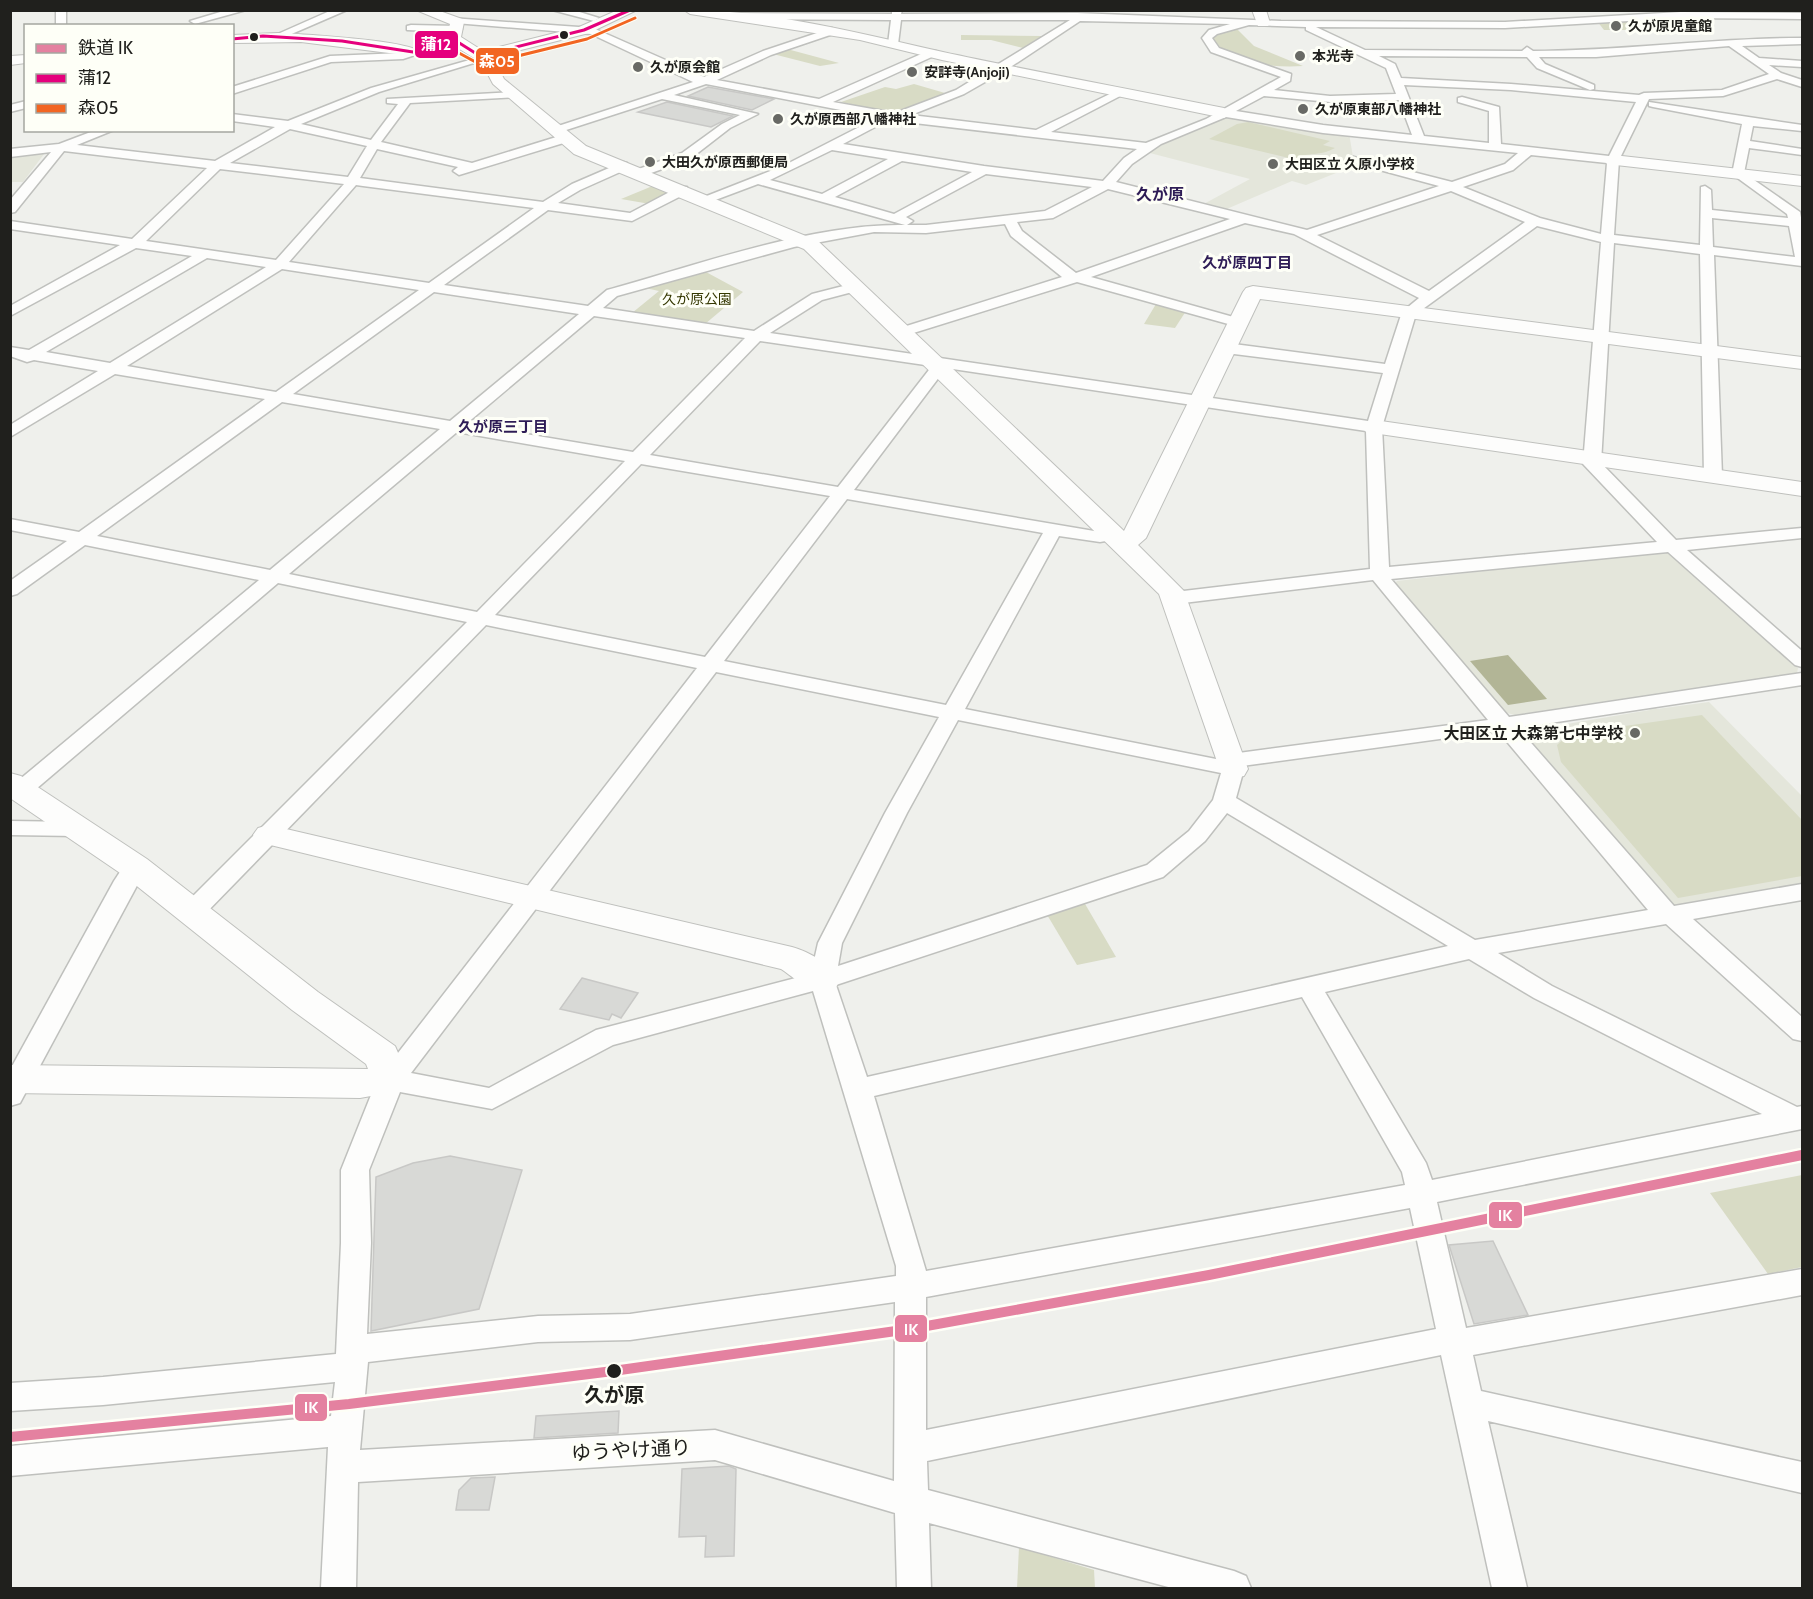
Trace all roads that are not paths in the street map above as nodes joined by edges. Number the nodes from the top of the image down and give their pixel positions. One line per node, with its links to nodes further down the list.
1 (241, 10): 16 (street)
2 (342, 10): 27 (street)
3 (557, 10): 17 (street)
4 (631, 10): 17 (street)
5 (690, 10): 13 (street)
6 (1492, 10): 21 (street)
7 (432, 12): 23 (street)
8 (897, 13): 11 (street); 13 (street); 31 (street)
9 (1673, 13): 12 (street); 21 (street); 30 (street)
10 (1757, 13): 12 (street); 14 (street)
11 (1077, 14): 18 (street); 42 (street)
12 (1725, 15): 20 (street)
13 (730, 16): 25 (street)
14 (1803, 16)
15 (1261, 17): 18 (street); 19 (street)
16 (194, 19)
17 (605, 21): 24 (street)
18 (1245, 23): 49 (street)
19 (1297, 24): 21 (street); 34 (street)
20 (1734, 25)
21 (1505, 26): 26 (street)
22 (411, 28): 23 (street)
23 (455, 30): 24 (street); 33 (street); 38 (street)
24 (584, 30): 38 (street); 44 (street)
25 (832, 31): 31 (street); 44 (street)
26 (1513, 34)
27 (276, 37): 28 (street); 33 (street)
28 (234, 39)
29 (1803, 41): 30 (street)
30 (1728, 43): 35 (street); 40 (street)
31 (894, 44): 36 (street)
32 (1521, 44): 35 (street)
33 (413, 52): 39 (street)
34 (1361, 53): 35 (street); 45 (street)
35 (1529, 53): 53 (street)
36 (932, 54): 42 (street); 58 (street)
37 (302, 55): 39 (street)
38 (481, 57): 50 (street); 56 (street)
39 (336, 58): 47 (street)
40 (1756, 60): 41 (street); 43 (street)
41 (1803, 64)
42 (1002, 68): 48 (street); 61 (street)
43 (1777, 75): 46 (street); 55 (street)
44 (705, 81): 51 (street); 58 (street)
45 (1399, 81): 52 (street); 53 (street)
46 (1803, 84)
47 (234, 90)
48 (1120, 92): 59 (street); 67 (street)
49 (1261, 92): 52 (street); 59 (street)
50 (515, 95): 57 (street); 66 (street)
51 (659, 96): 66 (street); 83 (street)
52 (1403, 97): 68 (street)
53 (1613, 97): 55 (street)
54 (1462, 100): 74 (street)
55 (1643, 100): 62 (street); 80 (street)
56 (348, 101): 57 (street); 63 (street)
57 (406, 101): 69 (street)
58 (820, 103): 61 (street)
59 (1224, 112): 68 (street); 73 (street)
60 (234, 117): 63 (street)
61 (896, 117): 67 (street); 71 (street)
62 (1748, 122): 64 (street); 70 (street)
63 (289, 125): 69 (street); 81 (street)
64 (1803, 128)
65 (103, 132): 72 (street)
66 (561, 134): 82 (street); 83 (street)
67 (1038, 134): 73 (street)
68 (1419, 138): 74 (street)
69 (374, 144): 82 (street); 87 (street)
70 (1744, 144): 76 (street); 85 (street)
71 (830, 146): 78 (street); 86 (street)
72 (61, 147): 77 (street); 81 (street); 97 (street)
73 (1146, 147): 89 (street)
74 (1495, 147): 75 (street)
75 (1529, 150): 80 (street); 90 (street)
76 (1803, 152)
77 (10, 153)
78 (900, 157): 84 (street); 94 (street)
79 (1354, 159): 90 (street)
80 (1613, 160): 85 (street); 107 (street)
81 (216, 166): 87 (street); 109 (street)
82 (473, 167): 91 (street)
83 (632, 169): 92 (street); 96 (street)
84 (984, 170): 89 (street); 99 (street)
85 (1738, 174): 88 (street); 103 (street)
86 (757, 180): 94 (street); 95 (street)
87 (352, 181): 91 (street); 113 (street)
88 (1803, 181)
89 (1107, 184): 100 (street); 101 (street)
90 (1450, 186): 102 (street); 106 (street)
91 (406, 187): 96 (street)
92 (683, 190): 95 (street); 96 (street)
93 (1705, 190): 98 (street)
94 (824, 198): 99 (street)
95 (705, 199): 108 (street)
96 (545, 206): 116 (street)
97 (10, 209)
98 (1705, 213): 103 (street); 110 (street)
99 (895, 218): 105 (street)
100 (1009, 219): 105 (street); 114 (street)
101 (1243, 219): 106 (street); 114 (street)
102 (1534, 221): 107 (street); 117 (street)
103 (1796, 223): 112 (street)
104 (10, 225): 109 (street)
105 (932, 228): 108 (street)
106 (1305, 235): 117 (street)
107 (1608, 239): 110 (street); 124 (street)
108 (805, 242): 115 (street); 118 (street)
109 (134, 243): 111 (street); 119 (street)
110 (1705, 250): 112 (street); 127 (street)
111 (205, 254): 113 (street); 128 (street)
112 (1803, 261)
113 (279, 265): 116 (street); 132 (street)
114 (1075, 278): 121 (street); 122 (street)
115 (855, 287): 122 (street); 123 (street)
116 (429, 288): 118 (street); 134 (street)
117 (1429, 297): 120 (street)
118 (589, 311): 123 (street); 136 (street)
119 (10, 312)
120 (1409, 312): 121 (street); 124 (street); 133 (street)
121 (1239, 323): 125 (street)
122 (902, 332): 130 (street)
123 (757, 335): 130 (street); 139 (street)
124 (1600, 337): 127 (street); 140 (street)
125 (1226, 348): 133 (street); 135 (street)
126 (10, 351): 128 (street)
127 (1708, 351): 129 (street); 141 (street)
128 (31, 355): 131 (street); 132 (street)
129 (1803, 363)
130 (936, 364): 135 (street); 143 (street); 148 (street)
131 (10, 367)
132 (113, 369): 134 (street); 138 (street)
133 (1392, 370): 137 (street)
134 (278, 397): 136 (street); 147 (street)
135 (1200, 401): 137 (street); 148 (street)
136 (452, 426): 139 (street); 151 (street)
137 (1374, 427): 140 (street); 150 (street)
138 (10, 432)
139 (639, 458): 143 (street); 154 (street)
140 (1592, 459): 141 (street); 149 (street)
141 (1713, 476): 142 (street)
142 (1803, 489)
143 (840, 493): 145 (street); 156 (street)
144 (10, 524): 147 (street)
145 (1054, 529): 148 (street); 158 (street)
146 (1803, 533): 149 (street)
147 (83, 538): 151 (street); 152 (street)
148 (1115, 539): 153 (street)
149 (1671, 545): 150 (street); 155 (street)
150 (1380, 574): 153 (street); 159 (street)
151 (277, 577): 154 (street); 161 (street)
152 (10, 590)
153 (1175, 598): 160 (street)
154 (483, 618): 156 (street); 165 (street)
155 (1803, 661)
156 (710, 663): 158 (street); 168 (street)
157 (1803, 679): 159 (street)
158 (952, 712): 160 (street); 172 (street)
159 (1503, 724): 160 (street); 170 (street)
160 (1232, 765): 162 (street)
161 (16, 787): 164 (street)
162 (1224, 801): 171 (street); 172 (street)
163 (10, 828): 164 (street)
164 (76, 828): 166 (street)
165 (269, 835): 168 (street); 169 (street)
166 (135, 867): 169 (street); 176 (street)
167 (1803, 892): 170 (street)
168 (530, 898): 172 (street); 175 (street)
169 (193, 910): 175 (street)
170 (1670, 914): 171 (street); 174 (street)
171 (1474, 949): 173 (street); 178 (street)
172 (822, 980): 175 (street); 177 (street)
173 (1309, 987): 177 (street); 179 (street)
174 (1803, 1032)
175 (391, 1080): 176 (street); 183 (street)
176 (14, 1085)
177 (858, 1089): 181 (street)
178 (1800, 1119): 179 (street)
179 (1421, 1194): 181 (street); 182 (street)
180 (1803, 1282): 182 (street)
181 (911, 1287): 183 (street); 187 (street)
182 (1454, 1339): 185 (street); 187 (street)
183 (352, 1358): 184 (street); 186 (street)
184 (10, 1397)
185 (1467, 1402): 190 (street); 195 (street)
186 (346, 1430): 188 (street); 189 (street)
187 (910, 1449): 191 (street)
188 (10, 1461)
189 (342, 1467): 191 (street, ゆうやけ通り); 192 (street)
190 (1803, 1478)
191 (912, 1502): 193 (street); 194 (street, ゆうやけ通り)
192 (338, 1588)
193 (914, 1588)
194 (1234, 1588)
195 (1509, 1588)

